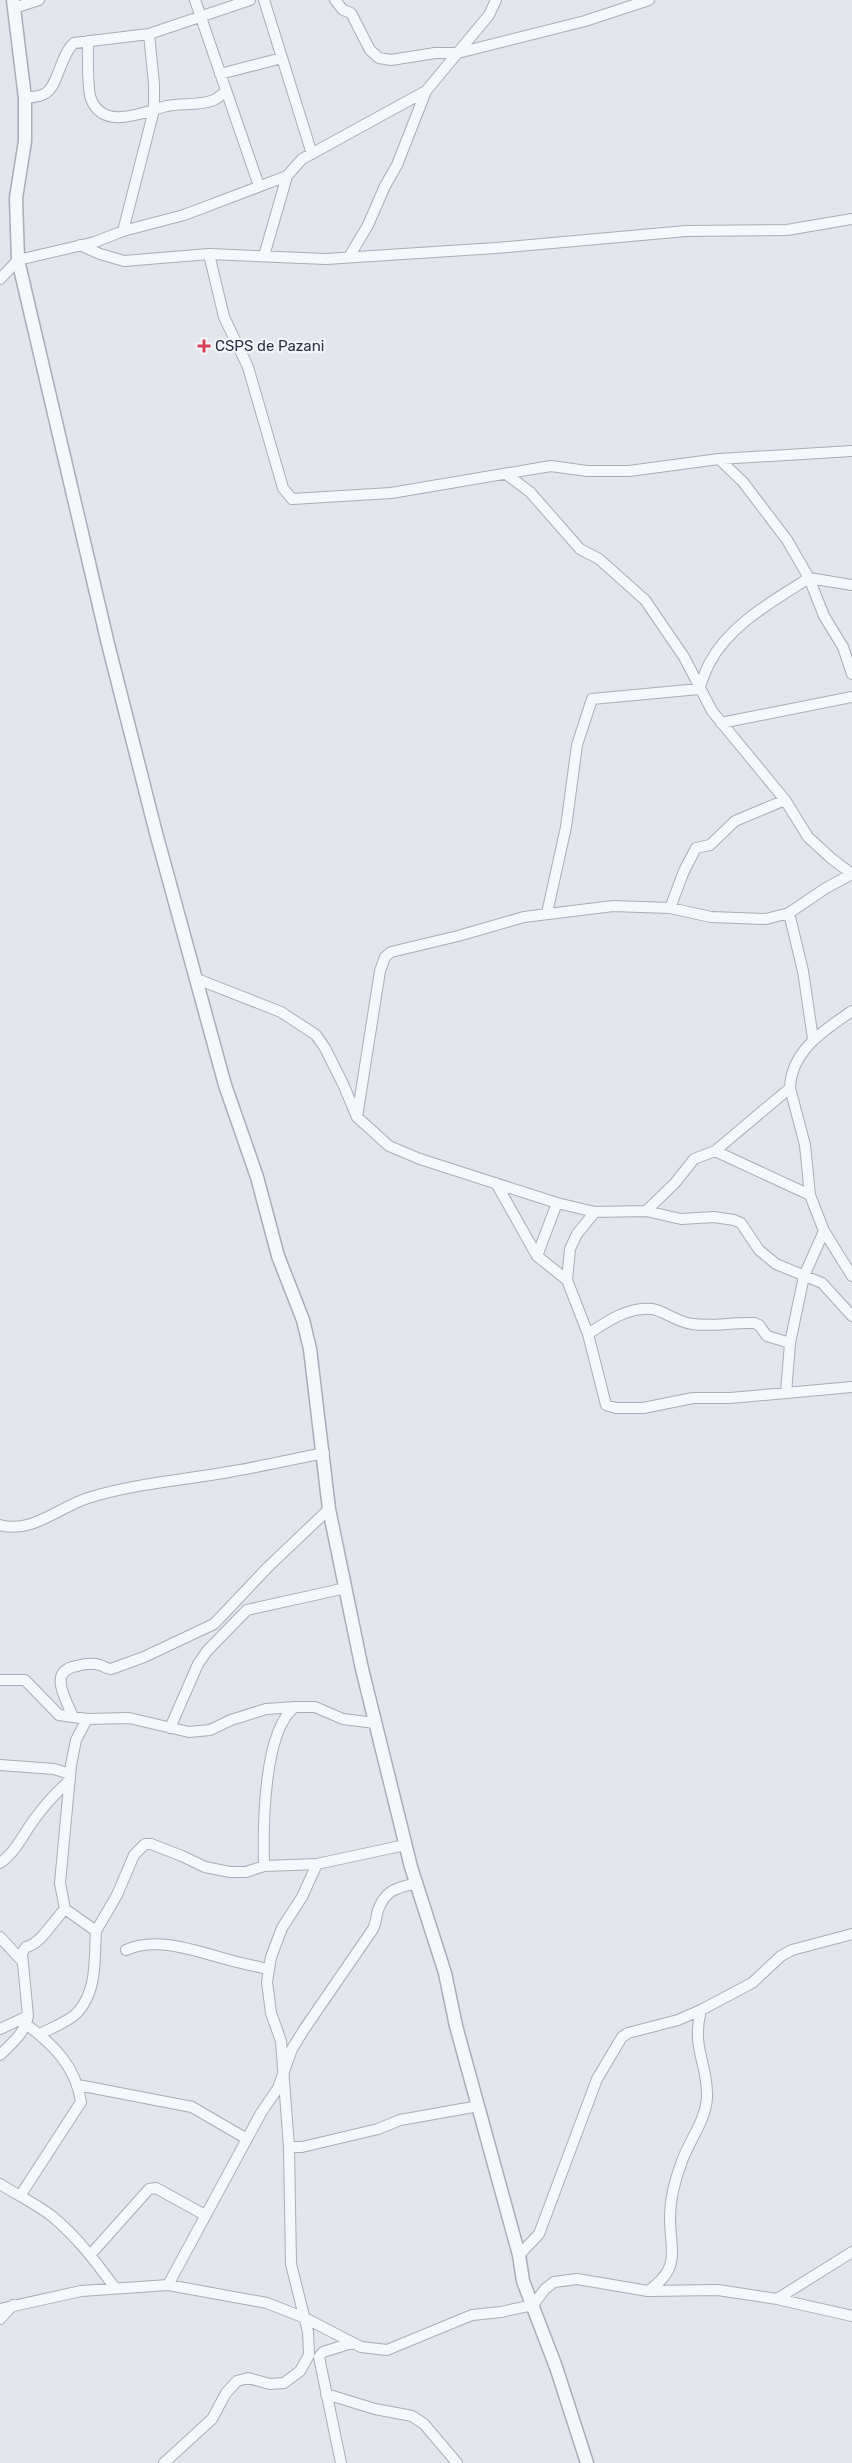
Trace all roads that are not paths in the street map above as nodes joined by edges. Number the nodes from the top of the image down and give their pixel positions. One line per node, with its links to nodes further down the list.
1 (39, 0): 8 (street)
2 (195, 0): 9 (street)
3 (250, 0): 9 (street)
4 (264, 0): 13 (street)
5 (335, 0): 12 (street)
6 (496, 0): 12 (street)
7 (649, 0): 12 (street)
8 (14, 4): 17 (street)
9 (200, 17): 10 (street); 14 (street)
10 (149, 34): 11 (street); 18 (street)
11 (88, 41): 17 (street); 18 (street)
12 (458, 52): 15 (street)
13 (282, 58): 14 (street); 19 (street)
14 (220, 74): 16 (street)
15 (426, 90): 19 (street); 27 (street)
16 (226, 92): 18 (street); 21 (street)
17 (25, 98): 28 (street)
18 (154, 110): 23 (street)
19 (312, 154): 20 (street)
20 (287, 176): 21 (street); 26 (street)
21 (259, 186): 23 (street)
22 (852, 219): 27 (street)
23 (123, 232): 24 (street)
24 (80, 245): 25 (street); 28 (street)
25 (210, 254): 26 (street); 32 (street)
26 (264, 256): 27 (street)
27 (350, 256)
28 (18, 260): 29 (street); 43 (street)
29 (0, 278)
30 (852, 451): 31 (street)
31 (719, 459): 32 (street); 33 (street)
32 (506, 474): 36 (street)
33 (809, 578): 34 (street); 35 (street); 36 (street)
34 (852, 585)
35 (852, 674)
36 (699, 689): 38 (street); 41 (street)
37 (852, 697): 38 (street)
38 (721, 723): 39 (street)
39 (785, 800): 40 (street); 42 (street)
40 (670, 908): 41 (street); 42 (street)
41 (548, 913): 47 (street)
42 (789, 913): 45 (street)
43 (197, 979): 47 (street); 64 (street)
44 (852, 1011): 45 (street)
45 (813, 1039): 46 (street)
46 (790, 1088): 48 (street); 50 (street)
47 (357, 1118): 49 (street)
48 (715, 1151): 50 (street); 53 (street)
49 (496, 1183): 51 (street); 55 (street)
50 (810, 1195): 54 (street)
51 (557, 1203): 52 (street); 55 (street)
52 (595, 1212): 53 (street); 58 (street)
53 (646, 1212): 56 (street)
54 (824, 1231): 56 (street); 57 (street)
55 (537, 1256): 58 (street)
56 (804, 1276): 59 (street); 61 (street)
57 (852, 1276)
58 (567, 1280): 60 (street)
59 (852, 1316)
60 (588, 1334): 61 (street); 63 (street)
61 (790, 1343): 63 (street)
62 (852, 1387): 63 (street)
63 (786, 1393)
64 (324, 1453): 65 (street); 66 (street)
65 (329, 1509): 67 (street); 70 (street)
66 (0, 1525)
67 (346, 1588): 72 (street); 73 (street)
68 (0, 1680): 70 (street)
69 (295, 1707): 72 (street); 73 (street); 79 (street)
70 (73, 1717): 71 (street)
71 (87, 1719): 73 (street); 75 (street)
72 (375, 1723): 76 (street)
73 (170, 1728)
74 (0, 1765): 75 (street)
75 (70, 1777): 77 (street); 81 (street)
76 (405, 1845): 78 (street); 80 (street)
77 (0, 1863)
78 (317, 1864): 79 (street); 87 (street)
79 (264, 1866): 82 (street)
80 (417, 1882): 93 (street); 95 (street)
81 (65, 1909): 82 (street); 86 (street)
82 (96, 1931): 91 (street)
83 (852, 1934): 88 (street)
84 (0, 1937): 86 (street)
85 (126, 1950): 87 (street)
86 (22, 1961): 89 (street)
87 (268, 1969): 93 (street)
88 (700, 2010): 103 (street); 106 (street)
89 (27, 2020): 90 (street); 91 (street); 92 (street)
90 (0, 2029)
91 (40, 2034): 94 (street)
92 (0, 2054)
93 (284, 2069): 96 (street); 97 (street)
94 (78, 2085): 96 (street); 99 (street)
95 (479, 2106): 97 (street); 103 (street)
96 (247, 2139): 100 (street)
97 (289, 2147): 112 (street)
98 (0, 2184): 99 (street)
99 (20, 2196): 102 (street)
100 (205, 2215): 102 (street); 104 (street)
101 (852, 2252): 107 (street)
102 (91, 2254): 105 (street)
103 (519, 2255): 109 (street)
104 (168, 2285): 105 (street); 112 (street)
105 (115, 2288): 108 (street)
106 (648, 2291): 107 (street); 109 (street)
107 (777, 2299): 111 (street)
108 (14, 2305): 110 (street); 113 (street)
109 (532, 2305): 114 (street); 119 (street)
110 (0, 2309)
111 (852, 2316)
112 (305, 2318): 114 (street); 117 (street)
113 (0, 2319)
114 (352, 2343): 115 (street)
115 (326, 2394): 116 (street); 118 (street)
116 (339, 2461)
117 (164, 2463)
118 (457, 2463)
119 (587, 2463)

